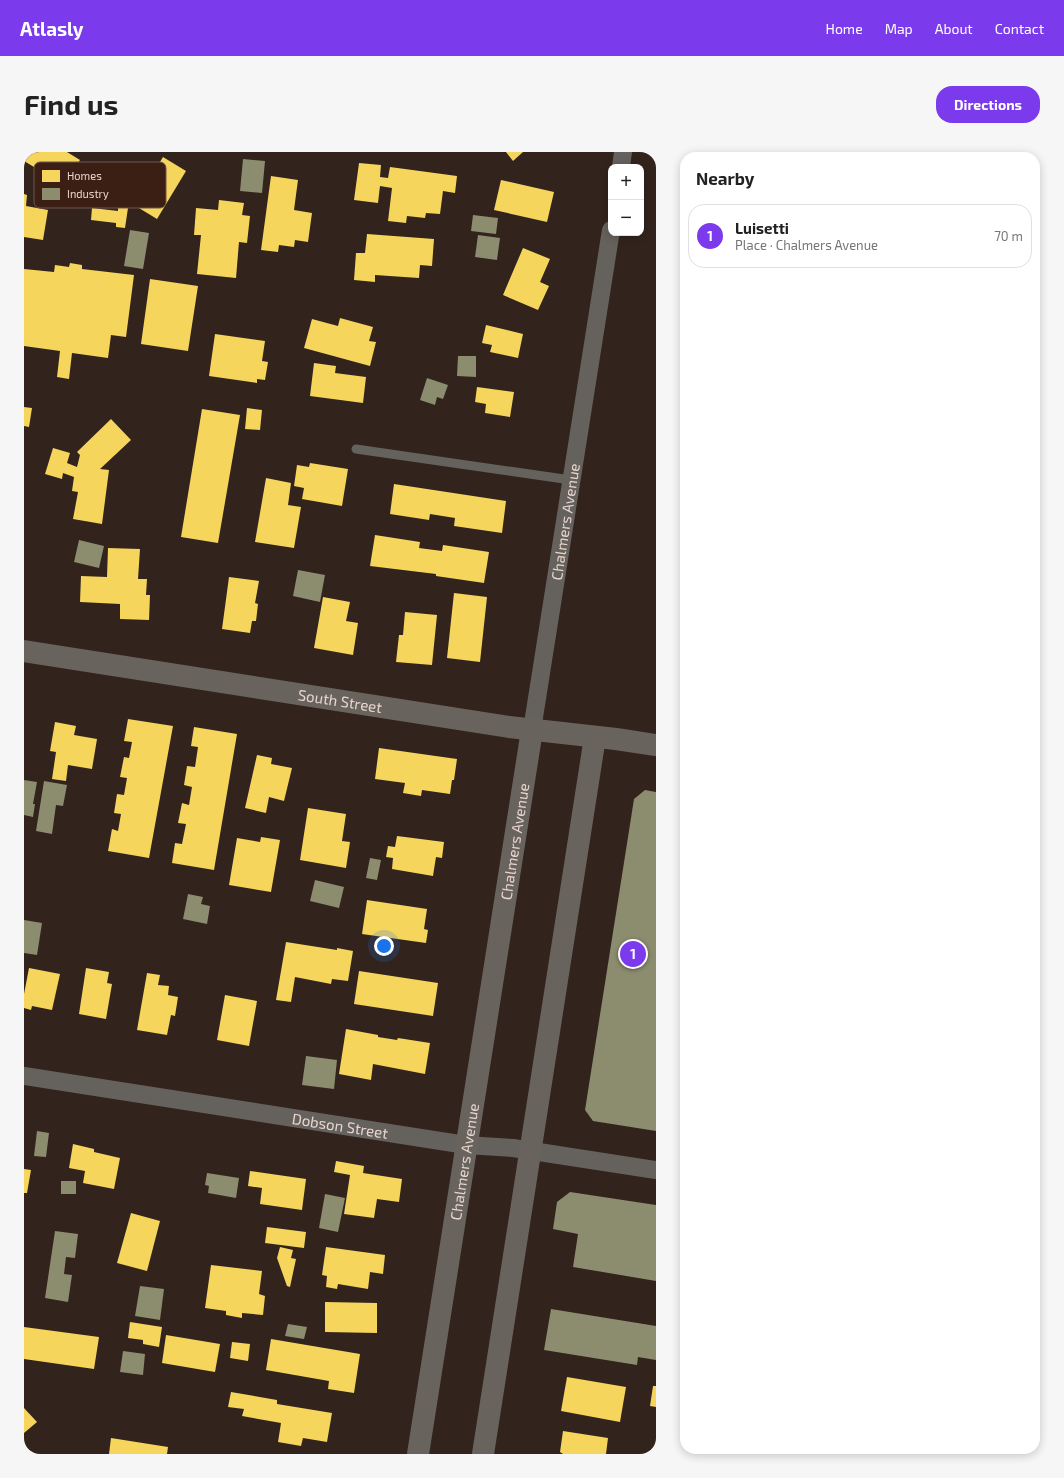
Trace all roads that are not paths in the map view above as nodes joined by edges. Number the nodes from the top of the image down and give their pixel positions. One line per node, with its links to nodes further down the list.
1 (623, 152): 2 (street)
2 (621, 164)
3 (610, 236): 5 (street, Chalmers Avenue)
4 (356, 449): 5 (lane)
5 (571, 480): 7 (street, Chalmers Avenue)
6 (24, 651): 7 (street, South Street)
7 (532, 730): 8 (street, South Street); 11 (street, Chalmers Avenue)
8 (595, 737): 9 (street, South Street); 12 (street)
9 (656, 745)
10 (24, 1076): 11 (street, Dobson Street)
11 (466, 1145): 12 (street, Dobson Street); 14 (street, Chalmers Avenue)
12 (532, 1151): 13 (street, Dobson Street); 15 (street)
13 (656, 1170)
14 (418, 1454)
15 (483, 1454)

